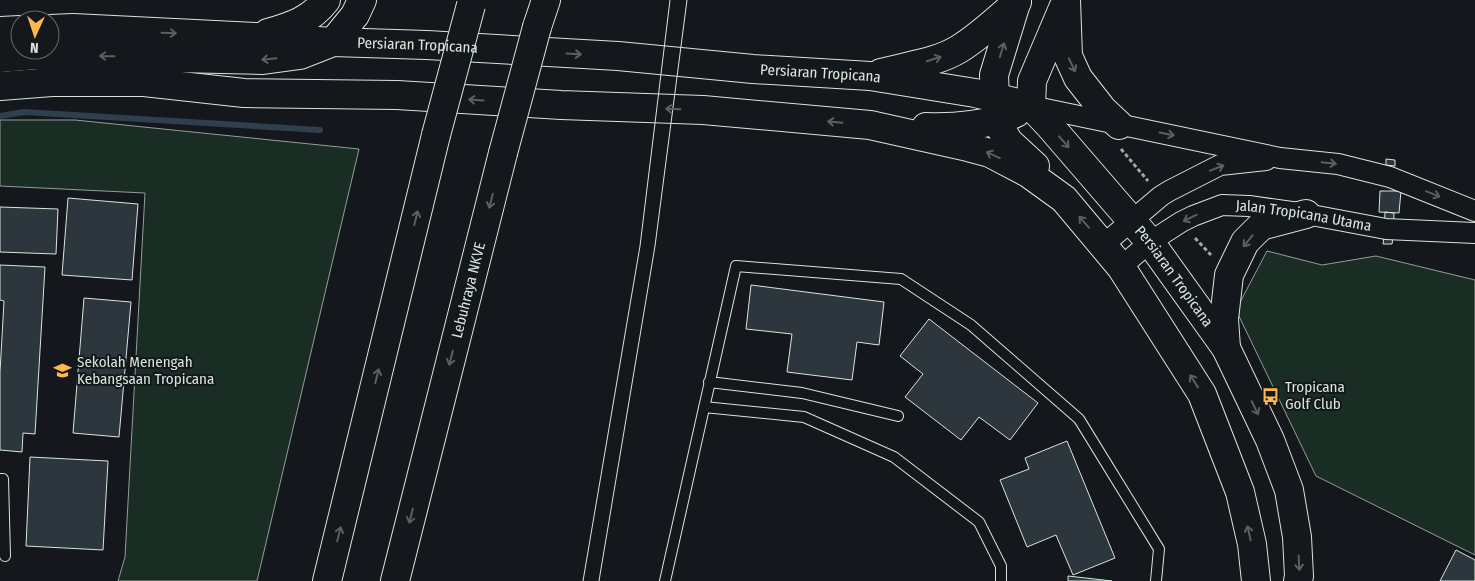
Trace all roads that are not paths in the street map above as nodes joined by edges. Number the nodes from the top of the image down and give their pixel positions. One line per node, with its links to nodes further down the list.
1 (326, 0): 9 (main road)
2 (362, 0): 10 (main road)
3 (367, 0): 11 (main road)
4 (546, 0): 35 (main road, Lebuhraya NKVE, one-way to 35, bridge)
5 (1066, 0): 15 (main road); 17 (main road, one-way to 17)
6 (1017, 1): 13 (main road, one-way to 6); 16 (main road, one-way to 6)
7 (471, 2): 34 (main road, one-way to 7, bridge)
8 (60, 29): 9 (main road, Persiaran Tropicana, one-way to 9)
9 (256, 37): 10 (main road, Persiaran Tropicana)
10 (333, 42): 11 (main road, Persiaran Tropicana); 12 (main road, one-way to 12)
11 (398, 44): 13 (main road, Persiaran Tropicana, one-way to 13)
12 (0, 58)
13 (870, 76): 16 (main road, Persiaran Tropicana)
14 (0, 86): 18 (main road, one-way to 14)
15 (1031, 106): 16 (main road, Persiaran Tropicana); 17 (street); 23 (main road, Persiaran Tropicana, one-way to 23)
16 (997, 109): 18 (main road); 20 (main road)
17 (1108, 123): 19 (street, one-way to 19)
18 (870, 125): 20 (main road, one-way to 18)
19 (1280, 158): 21 (street, one-way to 21); 23 (street, one-way to 19)
20 (1064, 199): 26 (main road, one-way to 20)
21 (1475, 211)
22 (1306, 214): 24 (street, Jalan Tropicana Utama); 25 (street, Jalan Tropicana Utama, one-way to 25); 28 (main road, one-way to 28)
23 (1132, 221): 25 (main road, Persiaran Tropicana); 26 (street)
24 (1475, 233)
25 (1150, 242): 27 (street, Jalan Tropicana Utama); 28 (main road, Persiaran Tropicana)
26 (1104, 245): 27 (main road)
27 (1122, 267): 39 (main road, one-way to 27)
28 (1226, 348): 40 (main road, Persiaran Tropicana, one-way to 40)
29 (709, 382): 30 (lane); 31 (lane); 38 (lane)
30 (704, 407): 36 (lane); 37 (lane)
31 (898, 416)
32 (0, 479): 33 (lane)
33 (5, 556)
34 (327, 581)
35 (395, 581)
36 (665, 581)
37 (1001, 581)
38 (1156, 581)
39 (1256, 581)
40 (1298, 581)

